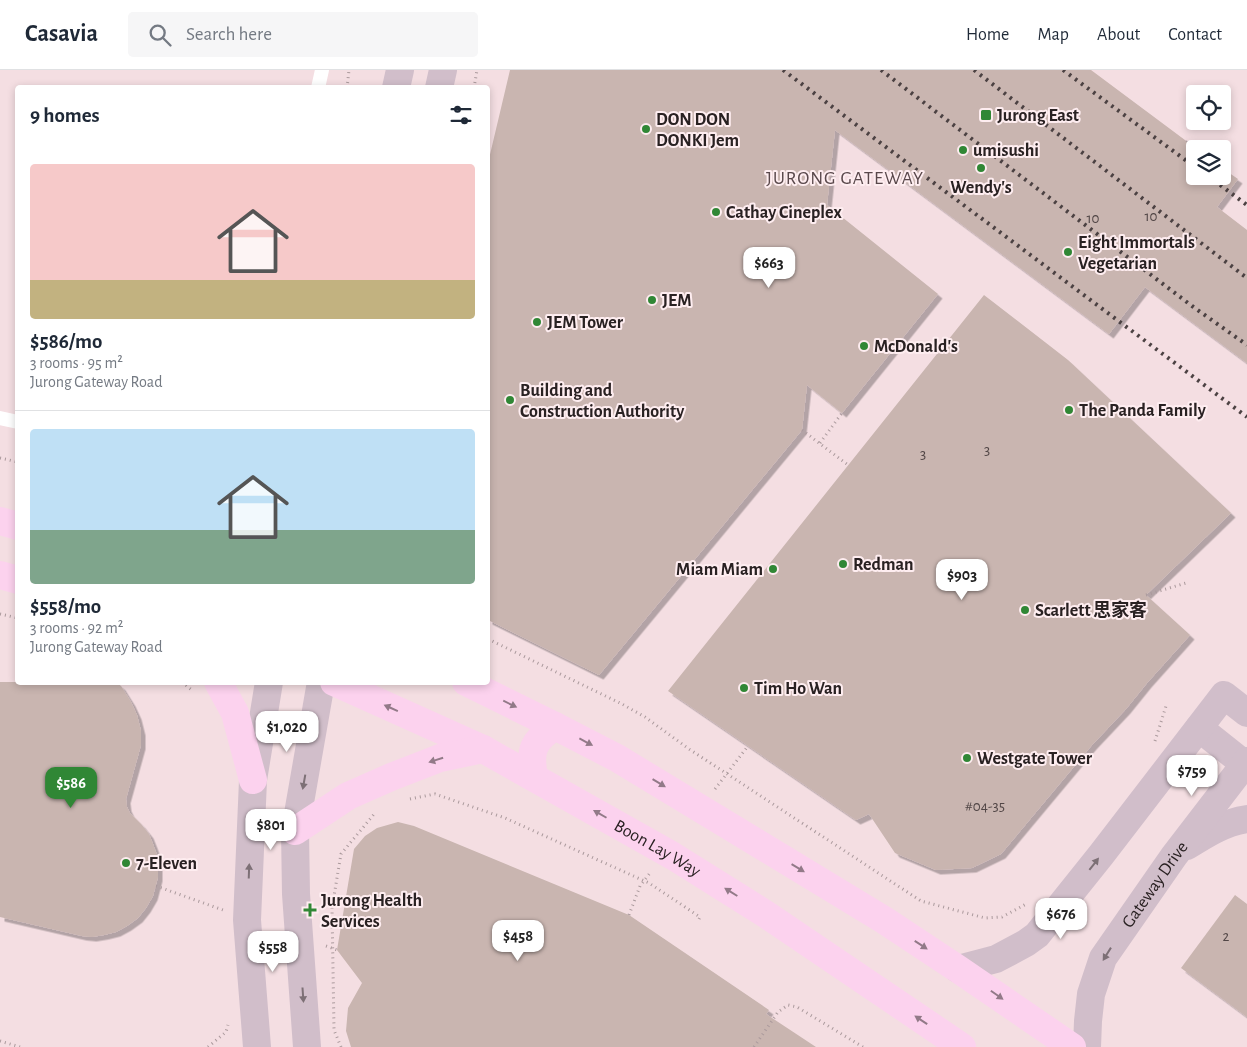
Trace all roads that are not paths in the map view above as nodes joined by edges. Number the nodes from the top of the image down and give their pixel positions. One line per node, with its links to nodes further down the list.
1 (322, 70): 4 (lane)
2 (400, 70): 5 (street)
3 (443, 70): 6 (street)
4 (319, 85)
5 (397, 85)
6 (440, 85)
7 (0, 418): 8 (lane)
8 (15, 421)
9 (0, 521): 10 (main road)
10 (15, 525)
11 (0, 575): 12 (main road)
12 (15, 579)
13 (220, 685): 24 (main road)
14 (269, 685): 24 (street)
15 (320, 685): 26 (street, one-way to 26)
16 (341, 685): 21 (main road, Boon Lay Way, one-way to 16)
17 (472, 685): 19 (main road, one-way to 19)
18 (1247, 713): 20 (street)
19 (556, 726): 23 (main road); 28 (main road, one-way to 28)
20 (1199, 728): 22 (street, Gateway Drive); 28 (street, one-way to 20)
21 (483, 749): 23 (main road, Boon Lay Way); 26 (main road, one-way to 26)
22 (1246, 763): 27 (street, Gateway Drive)
23 (534, 777): 31 (main road, Boon Lay Way, one-way to 23)
24 (253, 780): 29 (street, one-way to 24)
25 (1247, 820): 27 (street)
26 (295, 831): 30 (street, one-way to 30)
27 (1174, 856): 33 (street, Gateway Drive, one-way to 33)
28 (958, 969): 32 (main road, one-way to 32)
29 (250, 1041)
30 (307, 1047)
31 (962, 1047)
32 (1072, 1047)
33 (1087, 1047)

